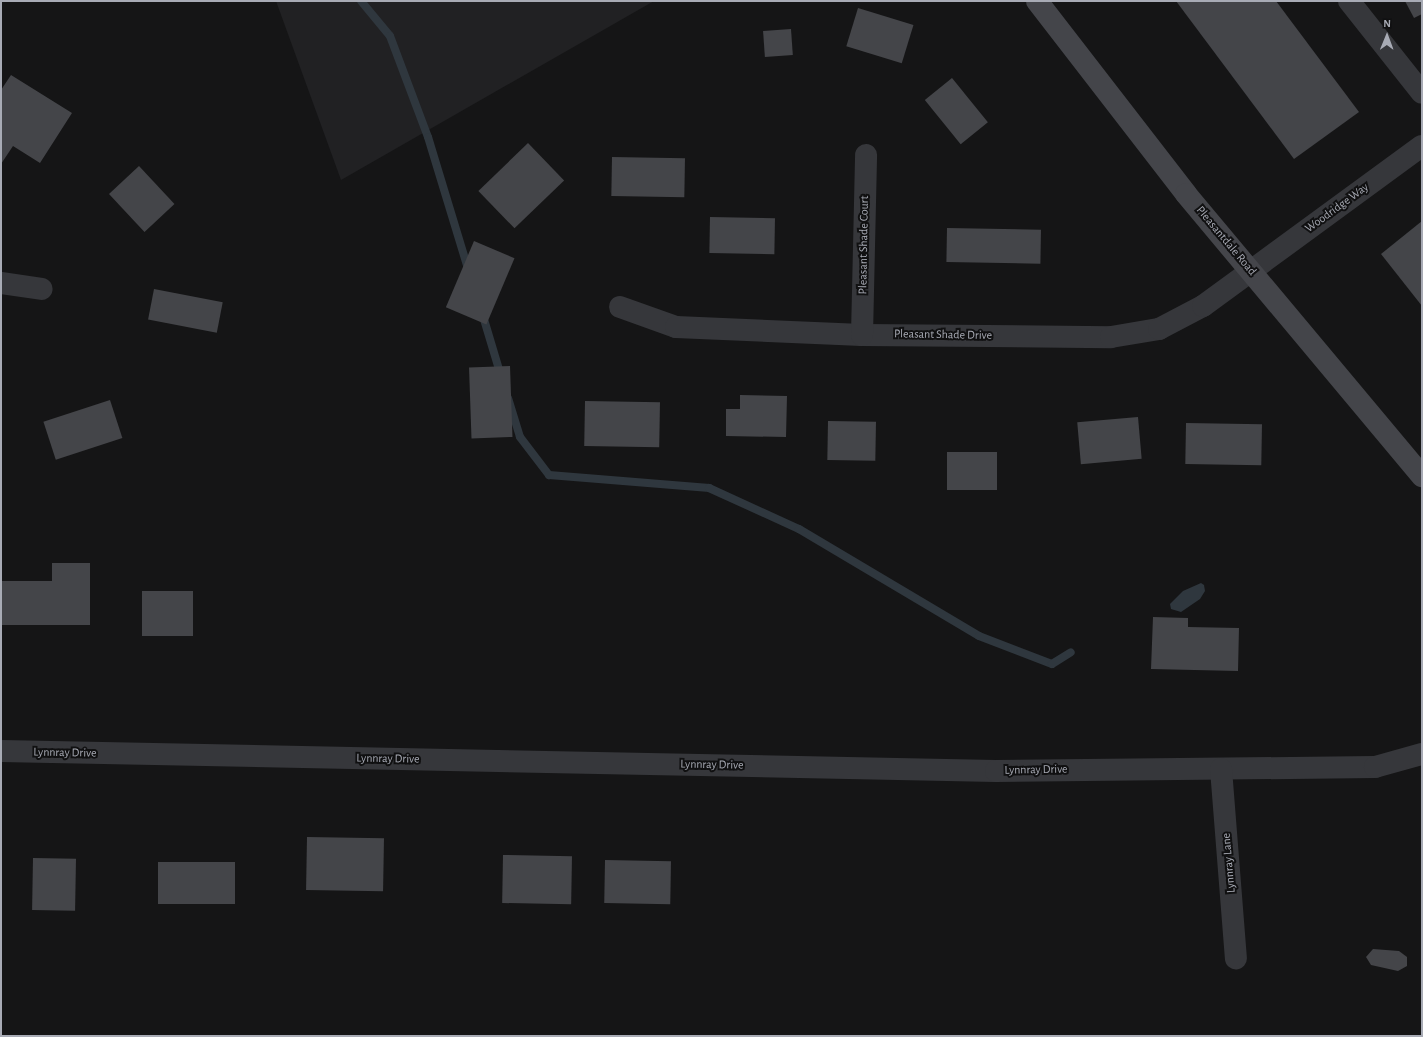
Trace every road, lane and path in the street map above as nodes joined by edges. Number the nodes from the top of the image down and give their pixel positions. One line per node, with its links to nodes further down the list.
1 (1038, 1): 6 (main road, Pleasantdale Road)
2 (1349, 1): 3 (street)
3 (1422, 92)
4 (1422, 146): 6 (street, Woodridge Way)
5 (866, 155): 10 (street, Pleasant Shade Court)
6 (1251, 270): 10 (street, Pleasant Shade Drive); 11 (main road, Pleasantdale Road)
7 (1, 283): 8 (street)
8 (42, 289)
9 (620, 307): 10 (street, Pleasant Shade Drive)
10 (862, 335)
11 (1422, 476)
12 (1, 752): 14 (street, Lynnray Drive)
13 (1422, 754): 14 (street, Lynnray Drive)
14 (1221, 769): 15 (street, Lynnray Lane)
15 (1236, 958)

